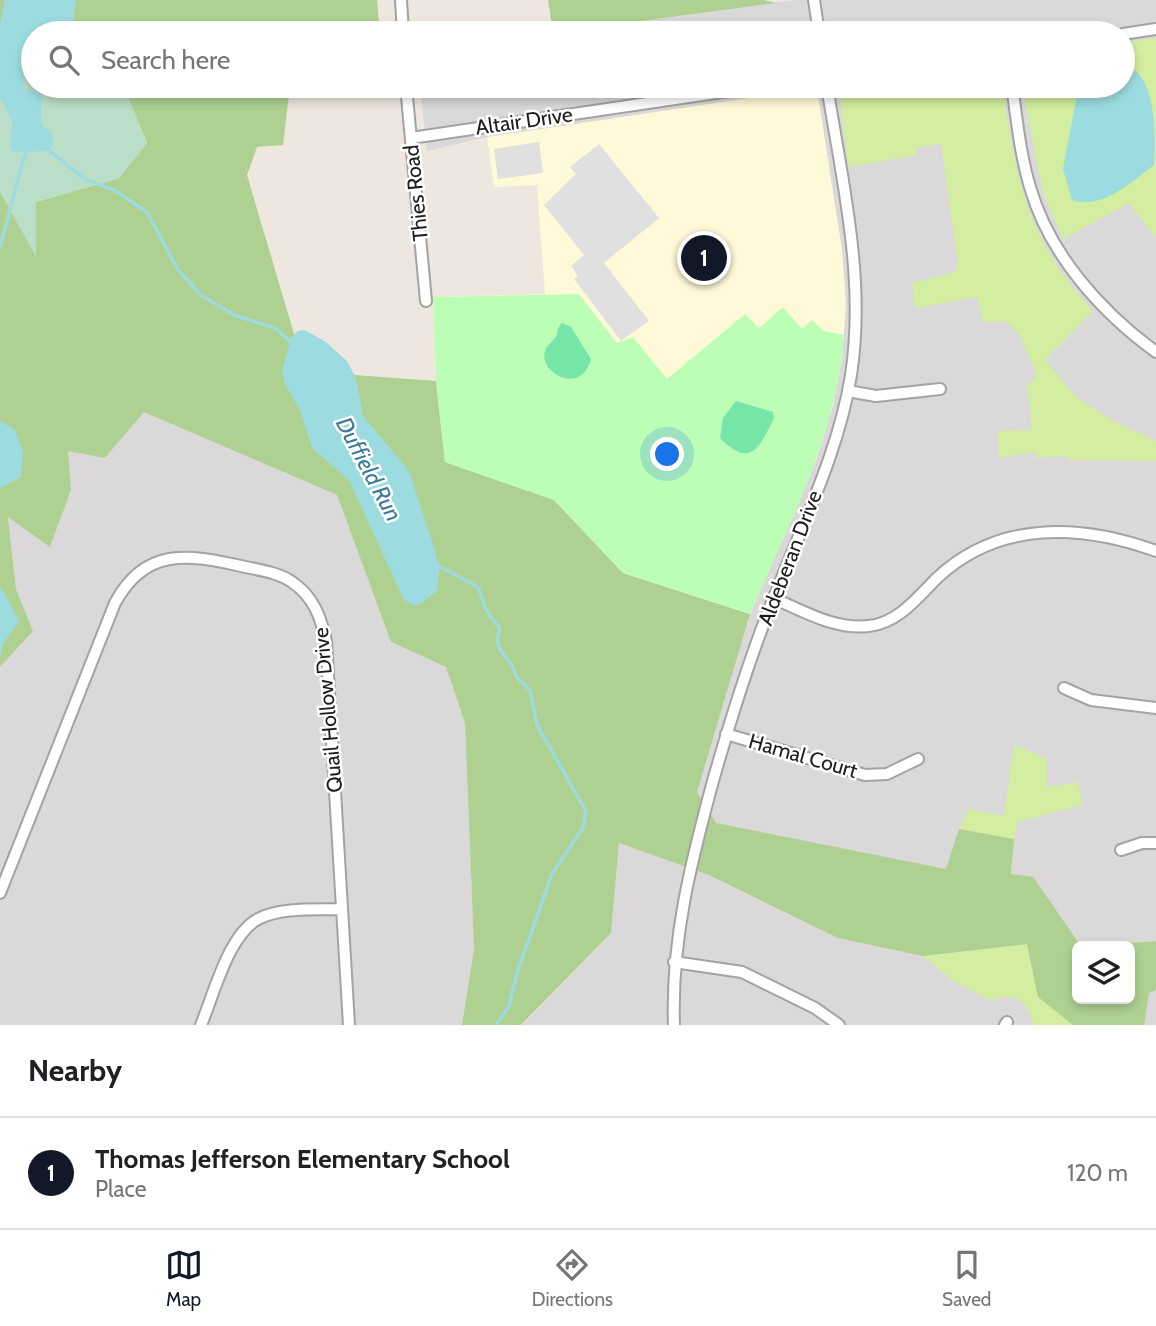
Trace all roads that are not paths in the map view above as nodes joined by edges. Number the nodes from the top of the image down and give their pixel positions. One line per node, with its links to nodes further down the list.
1 (401, 0): 3 (street)
2 (814, 0): 4 (street)
3 (402, 21)
4 (817, 21)
5 (1156, 29): 6 (street)
6 (1135, 32)
7 (408, 98): 11 (street, Thies Road)
8 (682, 98): 11 (street, Altair Drive)
9 (829, 98): 15 (street, Aldeberan Drive)
10 (1014, 98): 13 (street)
11 (411, 138): 12 (street, Thies Road)
12 (426, 301)
13 (1156, 352)
14 (940, 389): 15 (street)
15 (848, 391): 17 (street, Aldeberan Drive)
16 (1156, 551): 17 (street)
17 (773, 598): 20 (street, Aldeberan Drive)
18 (1064, 688): 19 (street)
19 (1156, 708)
20 (726, 734): 21 (street, Hamal Court); 26 (street, Aldeberan Drive)
21 (918, 760)
22 (1156, 843): 23 (street)
23 (1121, 850)
24 (0, 893): 25 (street, Quail Hollow Drive)
25 (341, 909): 27 (street); 28 (street, Quail Hollow Drive)
26 (674, 962): 29 (street, Aldeberan Drive); 30 (street)
27 (201, 1025)
28 (349, 1025)
29 (674, 1025)
30 (839, 1025)

